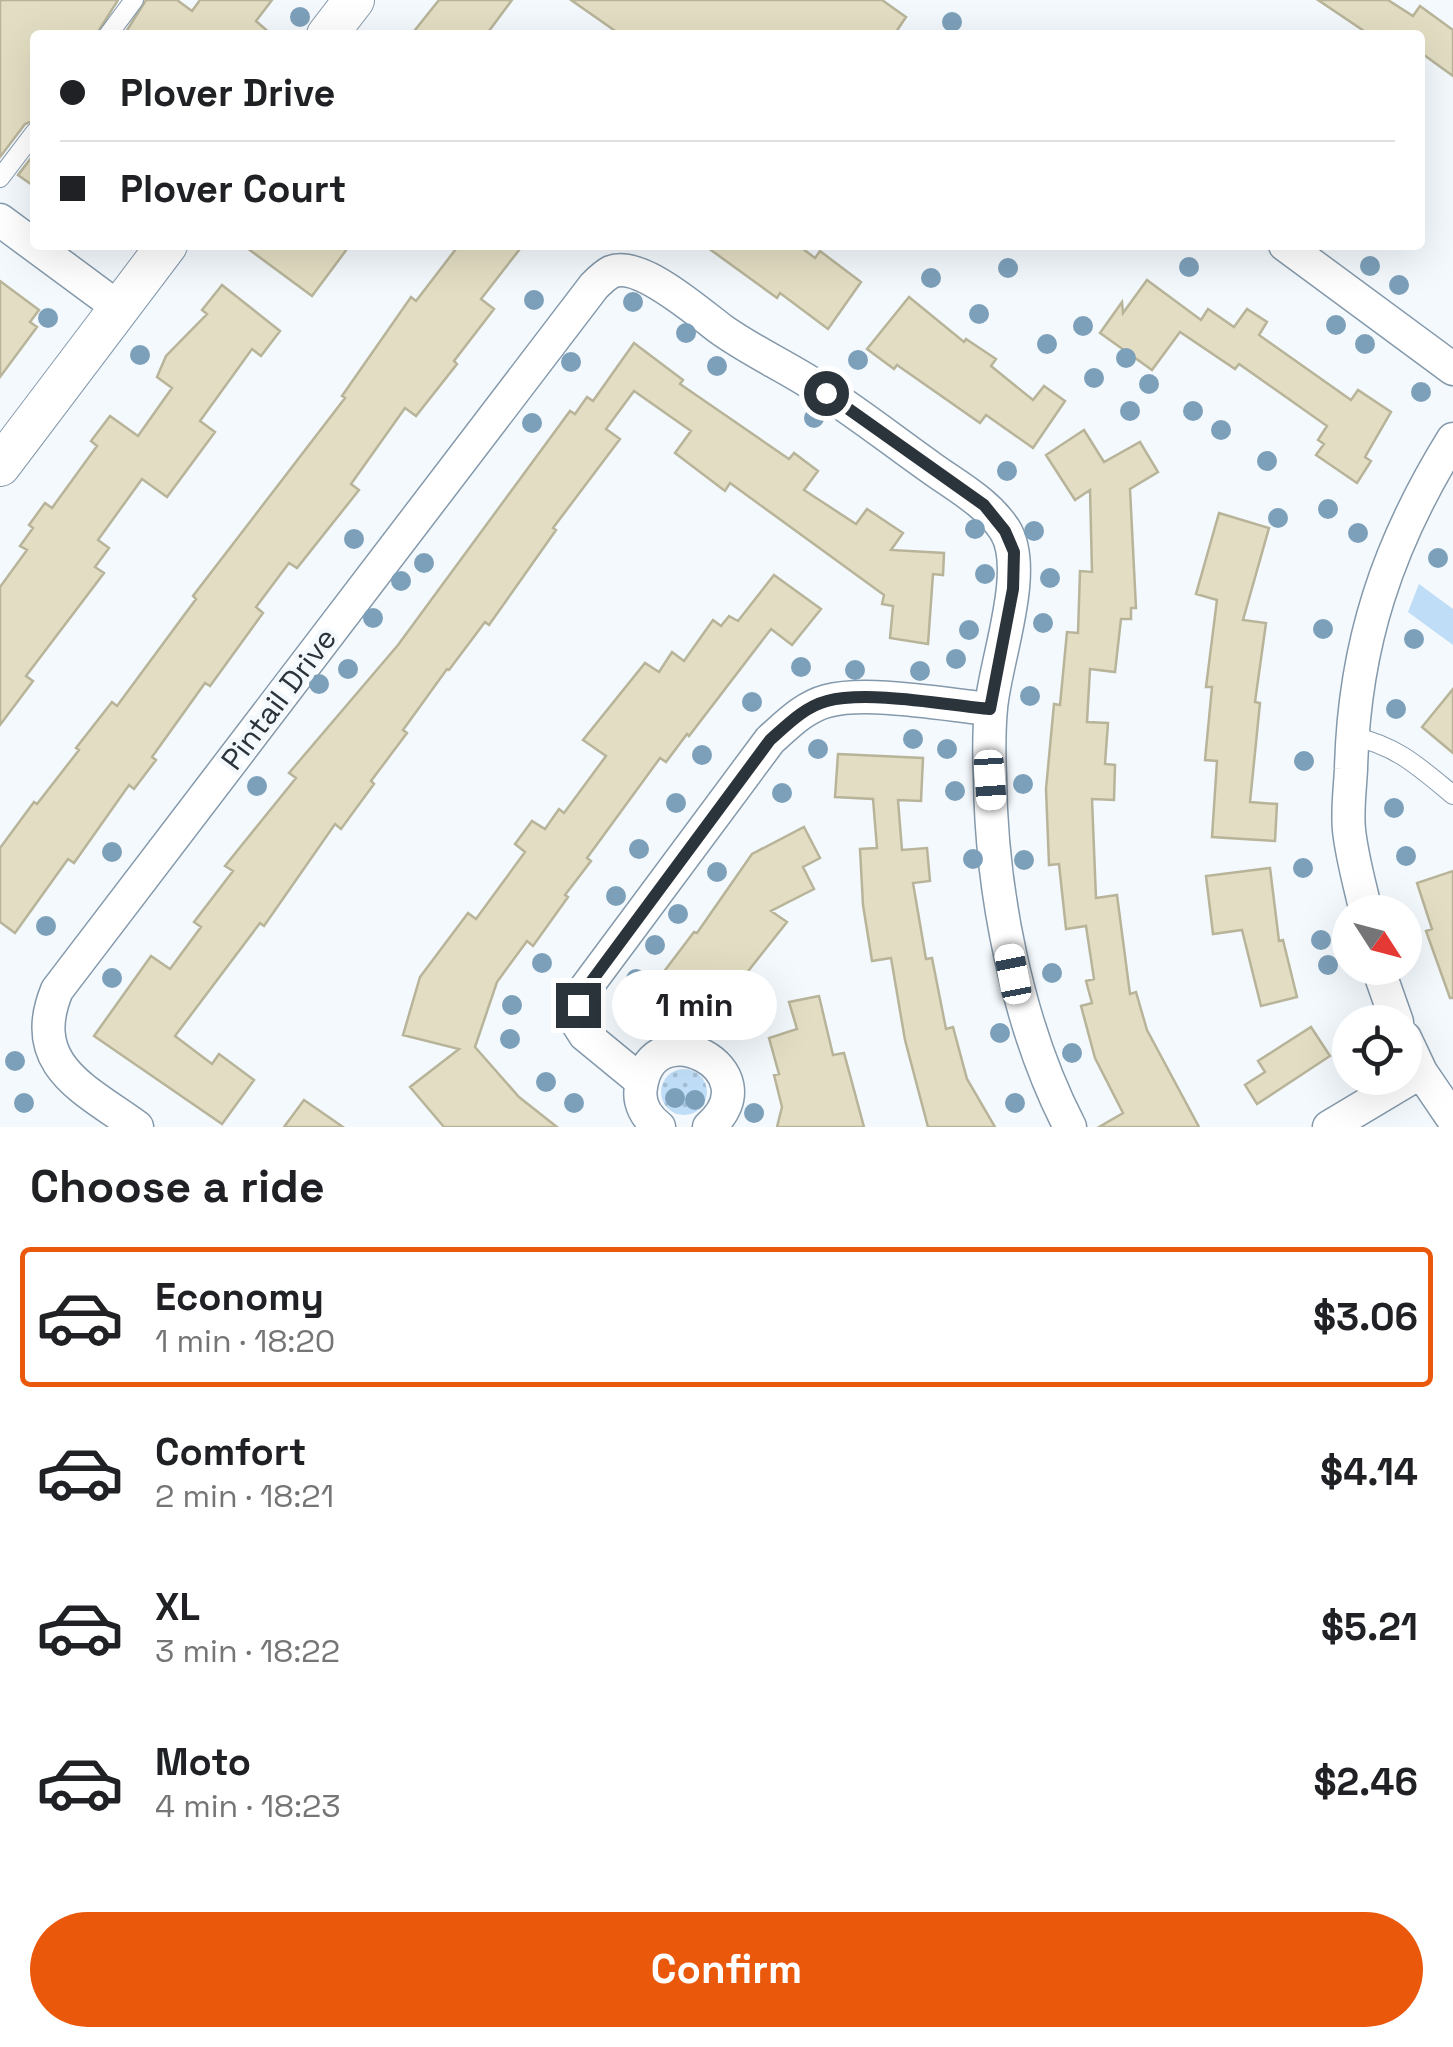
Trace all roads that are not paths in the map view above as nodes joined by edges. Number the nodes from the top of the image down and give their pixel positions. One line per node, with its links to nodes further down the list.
1 (134, 0): 3 (lane)
2 (354, 0): 4 (street)
3 (112, 30)
4 (331, 30)
5 (30, 139): 6 (lane)
6 (0, 178)
7 (0, 220): 8 (street)
8 (30, 242)
9 (41, 250): 12 (street)
10 (163, 250): 12 (street)
11 (1292, 250): 13 (street)
12 (119, 308): 15 (street)
13 (1453, 369)
14 (1453, 438): 17 (street)
15 (0, 466)
16 (990, 709): 21 (street); 24 (street, Pintail Drive); 27 (street)
17 (1352, 736): 18 (lane); 19 (street)
18 (1453, 795)
19 (1363, 895)
20 (1422, 1073): 23 (street)
21 (641, 1081): 25 (street); 26 (street)
22 (1383, 1095): 28 (street)
23 (1453, 1118)
24 (137, 1127)
25 (658, 1127)
26 (709, 1127)
27 (1070, 1127)
28 (1329, 1127)

